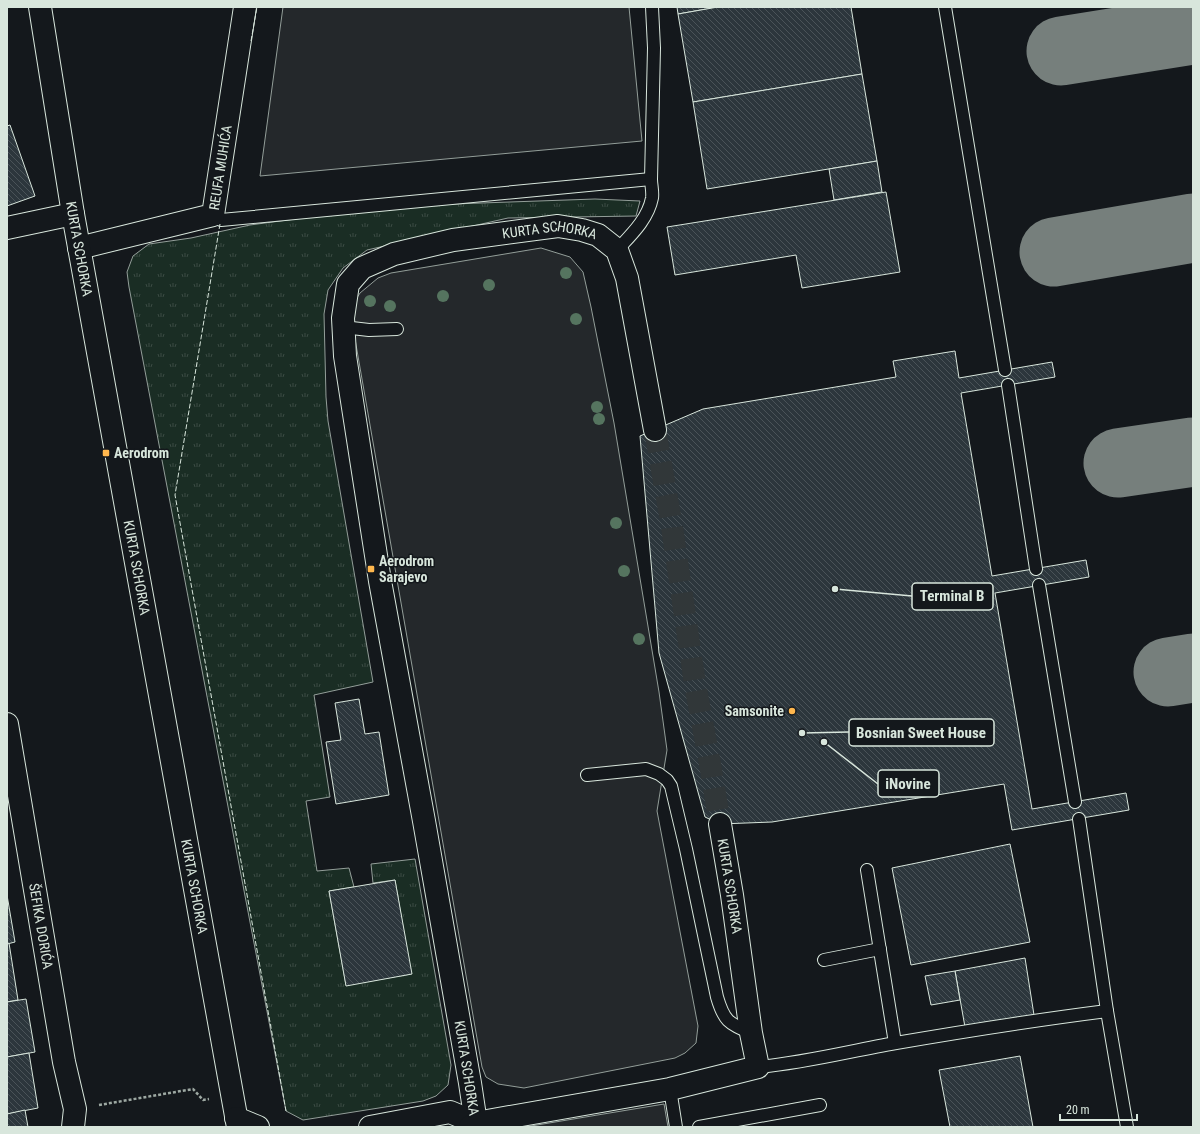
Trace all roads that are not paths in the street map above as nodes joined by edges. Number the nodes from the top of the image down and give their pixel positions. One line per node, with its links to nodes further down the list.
1 (40, 7): 6 (street, KURTA SCHORKA)
2 (245, 7): 7 (street, REUFA MUHIĆA)
3 (652, 7): 5 (lane)
4 (945, 7): 13 (lane)
5 (651, 179): 7 (lane); 10 (lane)
6 (73, 214): 8 (street); 9 (street, KURTA SCHORKA)
7 (213, 215): 9 (street, REUFA MUHIĆA)
8 (7, 228)
9 (79, 248): 33 (street, KURTA SCHORKA)
10 (617, 250): 11 (street, KURTA SCHORKA); 15 (street, KURTA SCHORKA)
11 (343, 327): 12 (lane); 34 (street, KURTA SCHORKA)
12 (397, 330)
13 (1006, 370)
14 (1008, 385): 16 (lane)
15 (655, 430)
16 (1036, 568)
17 (1039, 585): 20 (lane)
18 (7, 724): 32 (street, ŠEFIKA DORIĆA)
19 (587, 775): 27 (lane)
20 (1075, 802)
21 (1079, 818): 26 (lane)
22 (720, 824): 27 (street, KURTA SCHORKA)
23 (867, 870): 24 (lane)
24 (880, 949): 25 (lane); 28 (lane)
25 (824, 960)
26 (1107, 1011): 28 (lane); 39 (lane)
27 (751, 1033): 29 (street, KURTA SCHORKA)
28 (896, 1043): 29 (lane)
29 (758, 1067): 30 (street, KURTA SCHORKA)
30 (670, 1089): 34 (street, KURTA SCHORKA); 37 (lane)
31 (820, 1105): 38 (lane)
32 (74, 1118)
33 (237, 1122): 35 (street)
34 (473, 1125): 36 (street, KURTA SCHORKA)
35 (258, 1127)
36 (370, 1127)
37 (676, 1127)
38 (699, 1127)
39 (1127, 1127)

